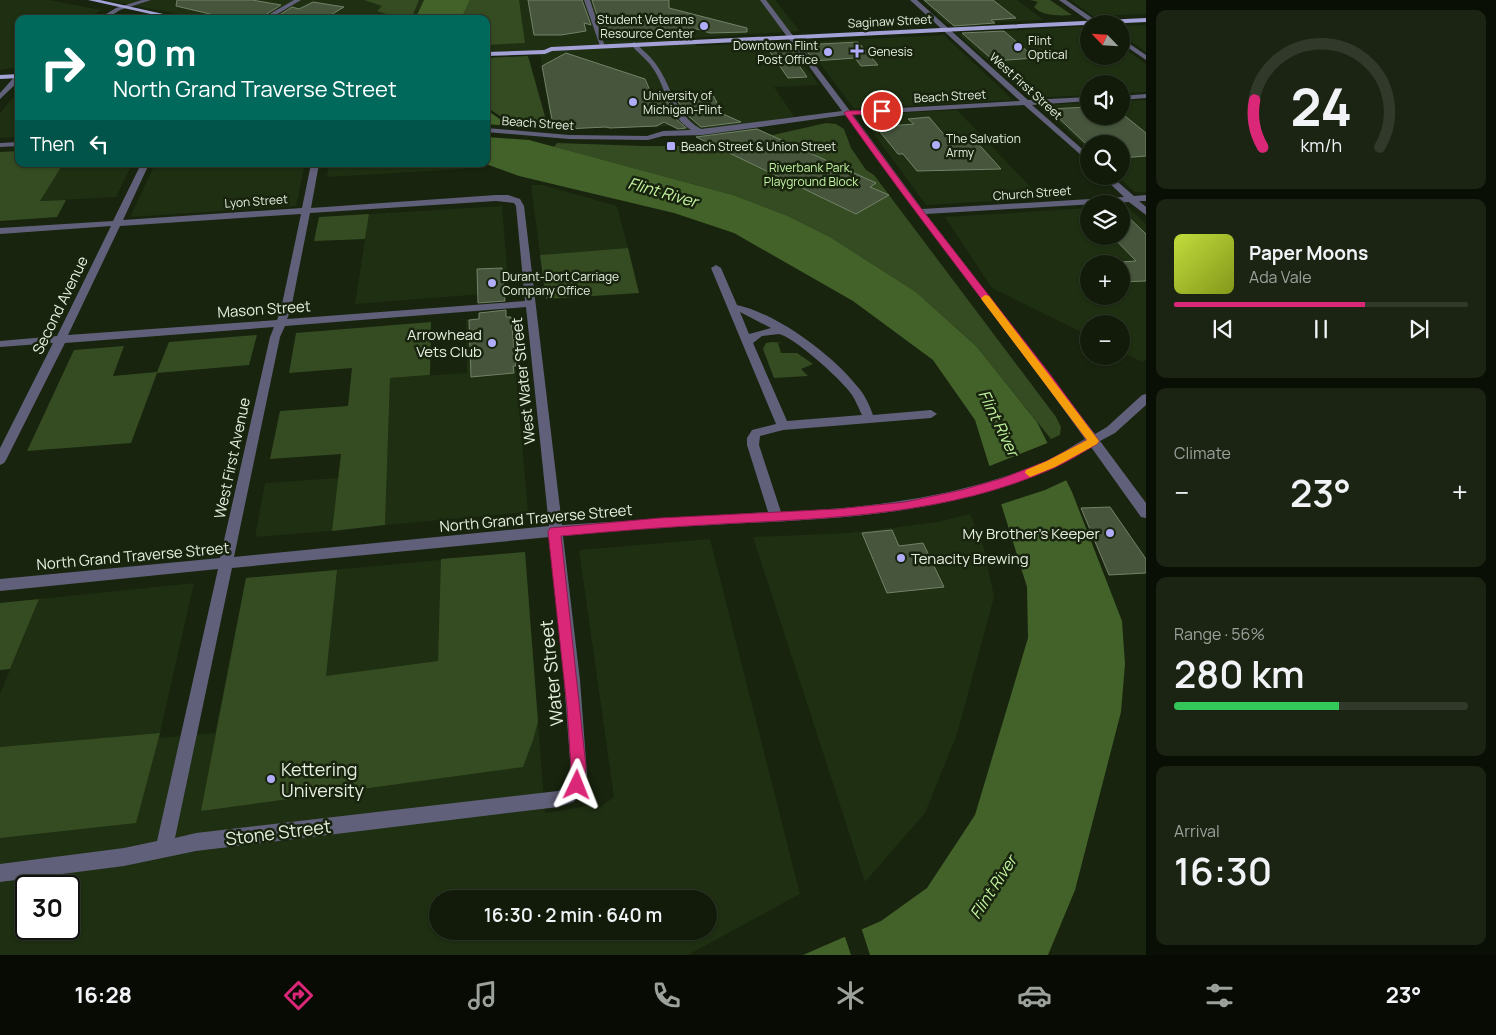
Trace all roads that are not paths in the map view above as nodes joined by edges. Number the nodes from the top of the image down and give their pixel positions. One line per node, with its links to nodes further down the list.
1 (91, 0): 8 (main road)
2 (148, 0): 8 (street)
3 (298, 0): 11 (street)
4 (587, 0): 19 (street)
5 (763, 0): 17 (street)
6 (913, 0): 16 (street, West First Street)
7 (1062, 0): 12 (street)
8 (124, 7): 9 (street); 10 (main road)
9 (109, 15)
10 (164, 15)
11 (271, 15)
12 (1084, 15)
13 (1146, 20): 14 (main road, Saginaw Street)
14 (1130, 21)
15 (1080, 24): 16 (main road, Saginaw Street)
16 (946, 29): 17 (main road, Saginaw Street); 32 (street, West First Street)
17 (791, 36): 18 (main road, Saginaw Street); 33 (street)
18 (634, 44): 19 (main road, Saginaw Street); 36 (street)
19 (603, 46): 22 (main road, Saginaw Street)
20 (1130, 46): 24 (street)
21 (490, 49): 22 (main road)
22 (506, 51): 23 (main road)
23 (490, 53)
24 (1146, 58)
25 (15, 76): 26 (main road)
26 (0, 77)
27 (15, 80): 29 (street)
28 (1146, 96): 30 (street)
29 (0, 97)
30 (1130, 97)
31 (1080, 100): 32 (street, Beach Street)
32 (1026, 103): 33 (street, Beach Street); 41 (street, West First Street)
33 (847, 113): 34 (street, Beach Street); 49 (street)
34 (813, 117): 36 (street, Beach Street); 38 (street, Beach Street)
35 (490, 130): 37 (street, Beach Street)
36 (700, 132): 37 (street, Beach Street); 38 (street)
37 (648, 138): 38 (street, Beach Street)
38 (714, 139)
39 (15, 144): 40 (street)
40 (0, 145)
41 (1080, 152)
42 (144, 167): 51 (street, Second Avenue)
43 (314, 167): 48 (street, West First Avenue)
44 (1116, 185): 47 (street)
45 (1146, 198): 47 (street, Church Street)
46 (514, 199): 48 (street, Lyon Street); 54 (street, West Water Street)
47 (1131, 199): 49 (street, Church Street); 50 (street)
48 (306, 210): 51 (street, Lyon Street); 56 (street, West First Avenue)
49 (919, 212): 65 (street)
50 (1146, 212)
51 (116, 223): 52 (street, Lyon Street); 58 (street, Second Avenue)
52 (0, 231)
53 (716, 268): 55 (street)
54 (530, 304): 56 (street, Mason Street); 69 (street, West Water Street)
55 (733, 307): 57 (street); 59 (street)
56 (281, 323): 58 (street, Mason Street); 70 (street, West First Avenue)
57 (783, 331): 59 (street); 63 (street)
58 (60, 340): 60 (street, Mason Street); 66 (street, Second Avenue)
59 (748, 342): 64 (street)
60 (0, 344)
61 (1146, 398): 65 (street, North Grand Traverse Street)
62 (931, 414): 63 (street)
63 (870, 419): 64 (street)
64 (783, 426): 68 (street)
65 (1093, 441): 67 (street); 68 (street, North Grand Traverse Street)
66 (0, 460)
67 (1146, 513)
68 (776, 516): 69 (street, North Grand Traverse Street)
69 (554, 532): 70 (street, North Grand Traverse Street); 72 (street, Water Street)
70 (225, 564): 71 (street, North Grand Traverse Street); 73 (street, West First Avenue)
71 (0, 585)
72 (558, 799): 73 (street, Stone Street)
73 (164, 848): 74 (street, Stone Street)
74 (0, 873)

